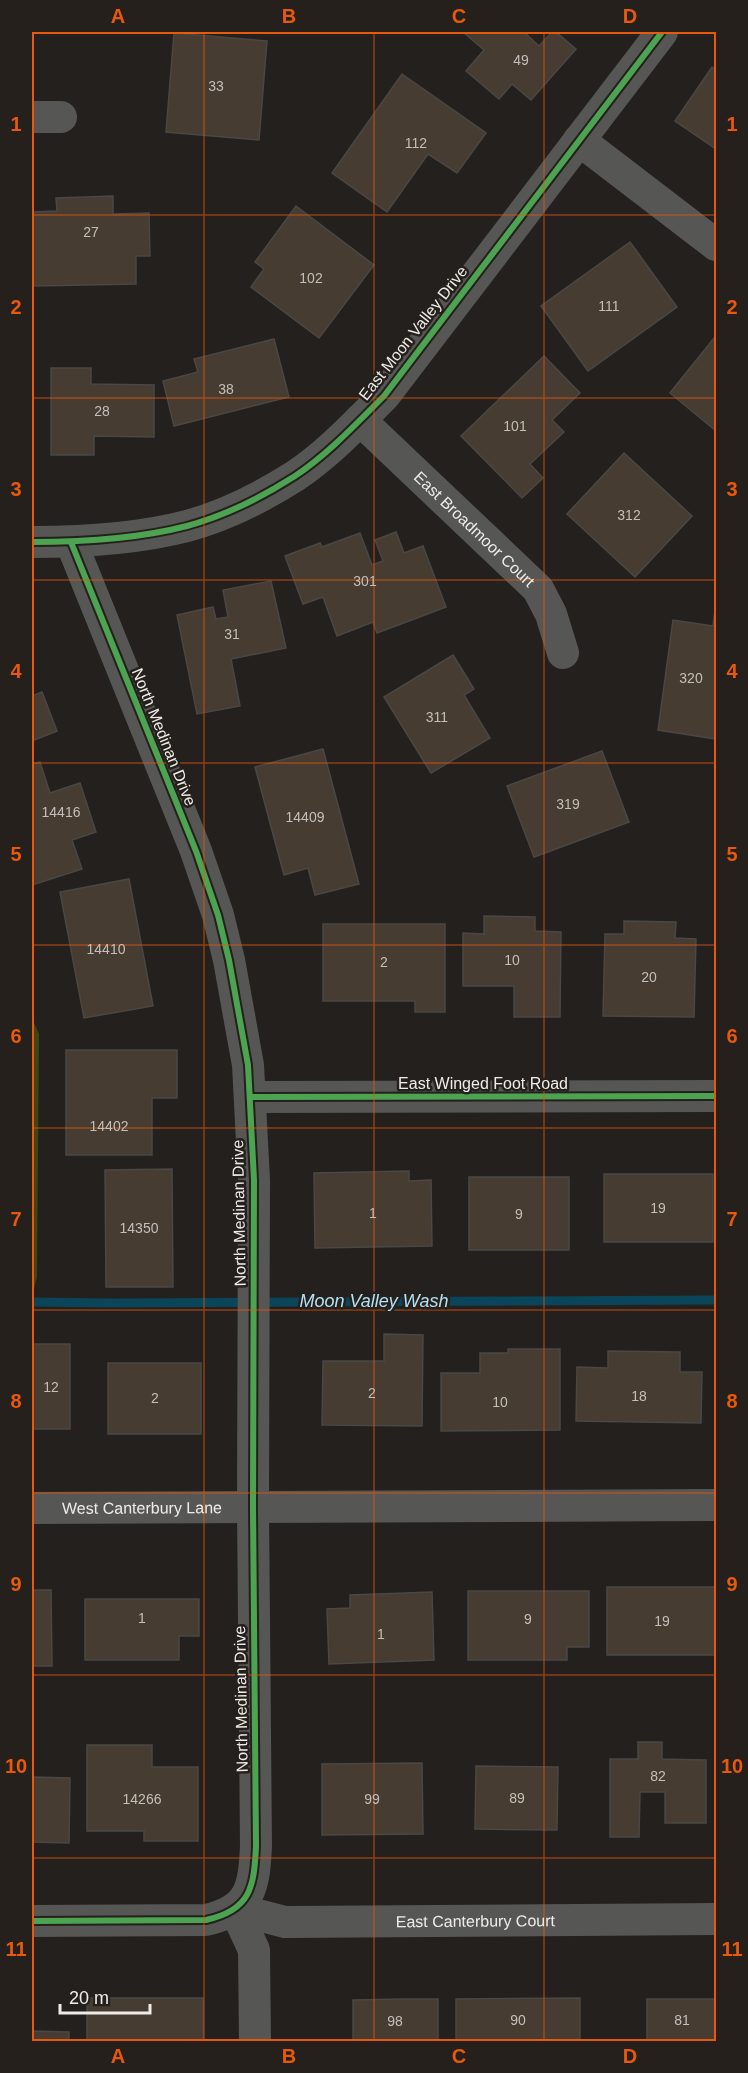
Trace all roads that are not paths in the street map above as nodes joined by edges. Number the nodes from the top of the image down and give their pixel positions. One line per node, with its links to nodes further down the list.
1 (662, 32): 2 (street, East Moon Valley Drive)
2 (579, 140): 3 (street); 4 (street, East Moon Valley Drive)
3 (717, 245)
4 (360, 420): 6 (street, East Moon Valley Drive); 7 (street, East Broadmoor Court)
5 (32, 542): 6 (street, East Moon Valley Drive)
6 (71, 542): 9 (street, North Medinan Drive)
7 (563, 653)
8 (717, 1096): 9 (street, East Winged Foot Road)
9 (250, 1097): 11 (street, North Medinan Drive)
10 (717, 1505): 11 (street)
11 (253, 1507): 12 (street, West Canterbury Lane); 13 (street, North Medinan Drive)
12 (32, 1508)
13 (235, 1909): 14 (street, East Canterbury Court); 15 (street); 16 (street)
14 (717, 1919)
15 (32, 1921)
16 (255, 2042)

